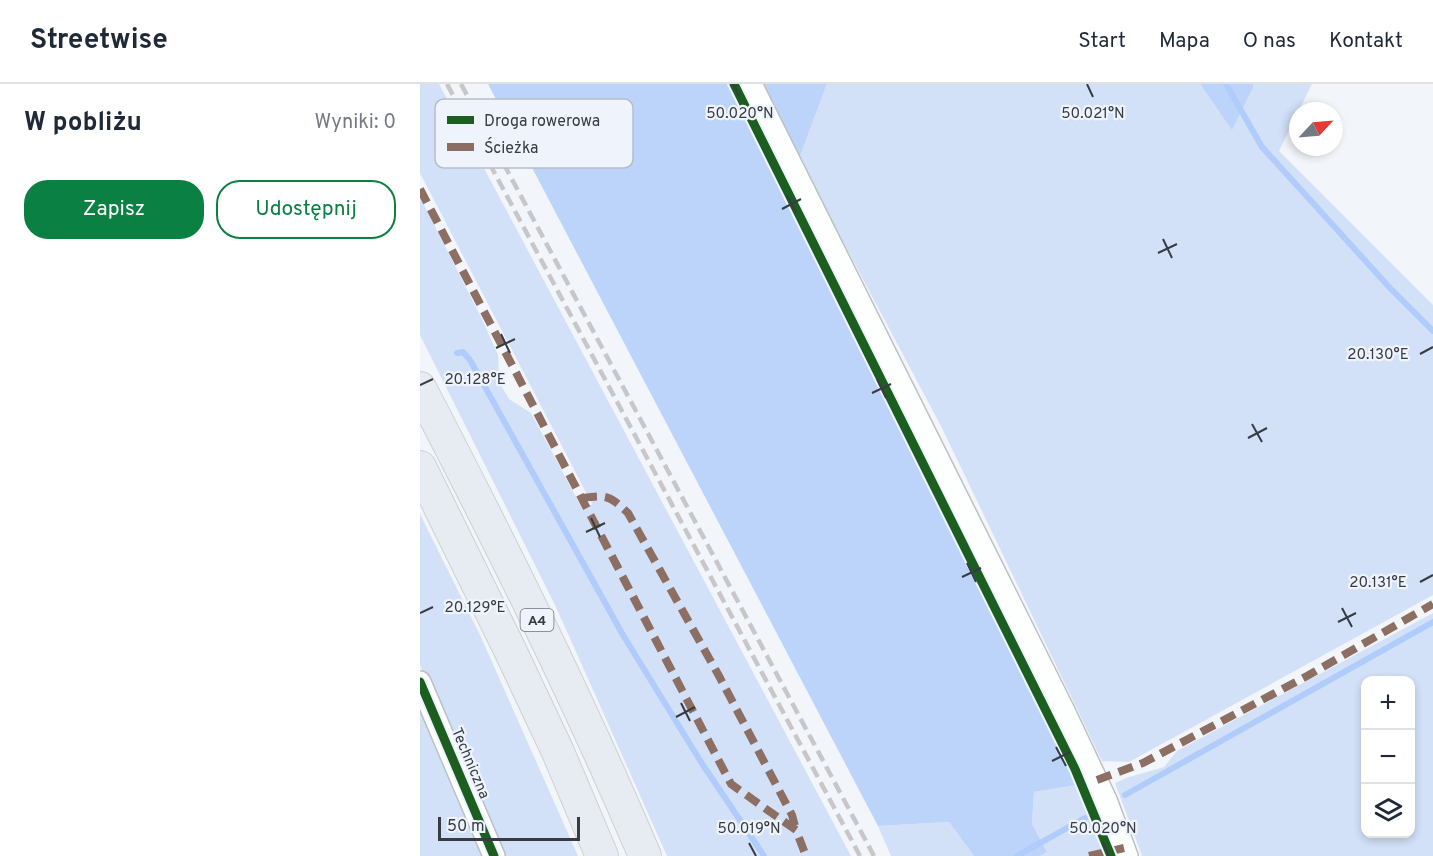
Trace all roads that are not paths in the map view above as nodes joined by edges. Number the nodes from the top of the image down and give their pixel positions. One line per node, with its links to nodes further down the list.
1 (751, 84): 8 (street)
2 (420, 388): 7 (highway, A4)
3 (420, 467): 6 (highway, A4)
4 (420, 682): 5 (street, Techniczna)
5 (494, 856)
6 (602, 856)
7 (645, 856)
8 (1127, 856)

